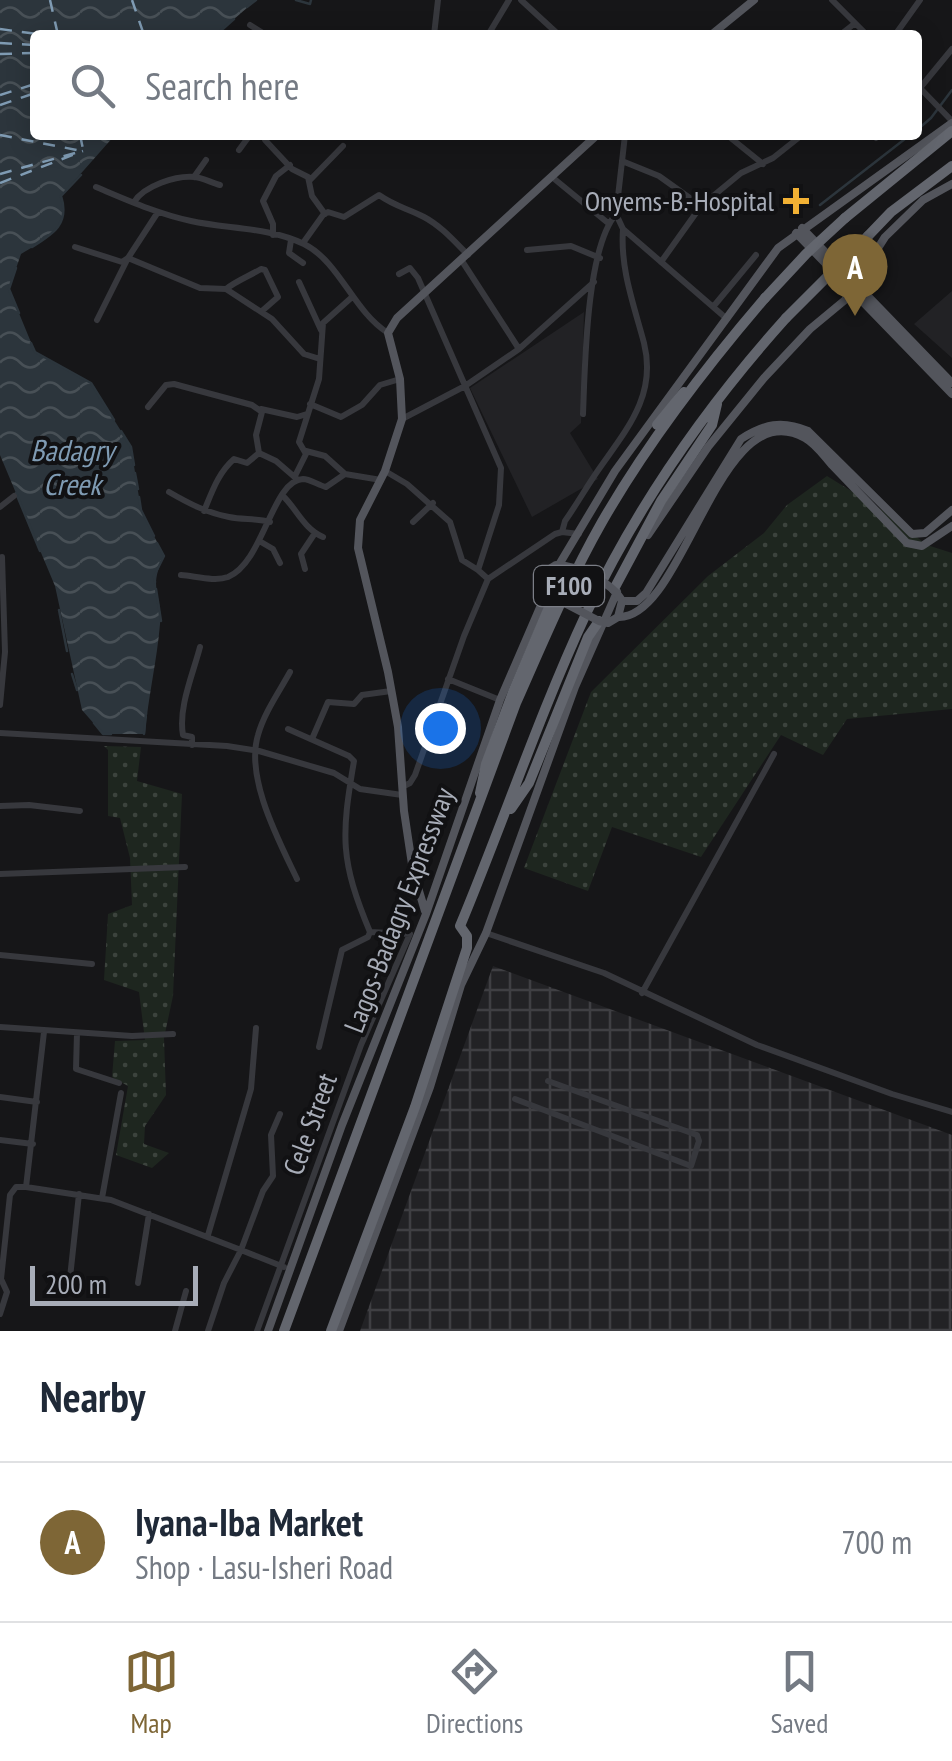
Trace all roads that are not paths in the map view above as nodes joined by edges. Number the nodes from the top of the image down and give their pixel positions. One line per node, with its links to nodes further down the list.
1 (438, 0): 10 (street)
2 (510, 0): 11 (street)
3 (521, 0): 12 (street)
4 (754, 0): 13 (main road)
5 (832, 0): 8 (street)
6 (920, 0): 16 (street)
7 (250, 24): 9 (street)
8 (854, 24): 14 (street); 15 (street)
9 (259, 30)
10 (435, 30)
11 (491, 30)
12 (553, 30)
13 (716, 30)
14 (846, 30)
15 (862, 30)
16 (899, 30)
17 (952, 50): 18 (street)
18 (922, 86)
19 (922, 93): 20 (street)
20 (952, 122): 48 (main road, Lagos-Badagry Expressway)
21 (952, 132): 80 (highway, Lagos-Badagry Expressway / F100, bridge)
22 (247, 140): 29 (street)
23 (265, 140): 33 (street)
24 (592, 140): 36 (main road)
25 (624, 140): 31 (street)
26 (733, 140): 32 (street)
27 (795, 140): 32 (street)
28 (343, 146): 37 (street)
29 (240, 150)
30 (206, 160): 35 (street)
31 (622, 162): 42 (street); 45 (street)
32 (764, 164): 42 (street)
33 (290, 166): 37 (street); 49 (street)
34 (952, 166): 82 (highway, F100, bridge)
35 (194, 177): 39 (street); 41 (street)
36 (552, 177): 46 (street); 56 (main road)
37 (310, 180): 44 (street)
38 (952, 184): 63 (main road)
39 (220, 186)
40 (96, 187): 41 (street)
41 (134, 202): 43 (street)
42 (701, 206): 58 (street)
43 (158, 212): 49 (street); 55 (street)
44 (324, 214): 51 (street); 56 (street)
45 (616, 214): 46 (street); 47 (street)
46 (608, 223): 57 (street)
47 (623, 229): 58 (street); 105 (street)
48 (799, 231): 63 (main road); 72 (main road, Lagos-Badagry Expressway)
49 (273, 235): 50 (street)
50 (291, 240): 51 (street); 59 (street)
51 (303, 244): 66 (street)
52 (75, 247): 55 (street)
53 (527, 250): 57 (street)
54 (756, 254): 68 (street)
55 (128, 258): 64 (street); 71 (street)
56 (465, 258): 65 (main road); 75 (street)
57 (600, 258): 62 (street)
58 (661, 262): 68 (street)
59 (303, 263)
60 (399, 274): 65 (street)
61 (298, 282): 73 (street)
62 (594, 282): 67 (street); 69 (street)
63 (854, 286): 78 (main road); 81 (main road); 145 (main road)
64 (226, 290): 70 (street); 70 (street)
65 (425, 292): 74 (main road); 79 (street)
66 (351, 298): 73 (street); 74 (street)
67 (577, 298): 69 (street); 75 (street)
68 (713, 307): 72 (street)
69 (588, 308): 87 (street)
70 (262, 311): 76 (street)
71 (97, 320)
72 (728, 320): 106 (main road, Lagos-Badagry Expressway)
73 (321, 330): 76 (street)
74 (388, 334): 77 (main road)
75 (519, 349): 79 (street)
76 (320, 359): 83 (street)
77 (400, 379): 83 (street); 88 (main road)
78 (952, 382)
79 (465, 386): 88 (street); 112 (street)
80 (695, 386): 110 (highway); 134 (highway, Lagos-Badagry Expressway / F100)
81 (952, 394)
82 (718, 398): 115 (highway); 137 (highway, F100)
83 (310, 404): 86 (street)
84 (148, 407): 85 (street)
85 (260, 409): 86 (street); 90 (street)
86 (308, 413): 89 (street)
87 (584, 414)
88 (402, 419): 92 (main road)
89 (306, 451): 91 (street); 93 (street)
90 (259, 453): 93 (street); 100 (street)
91 (345, 474): 92 (street); 93 (street)
92 (383, 475): 97 (street); 123 (main road)
93 (296, 478): 95 (street)
94 (169, 492): 100 (street)
95 (282, 495): 102 (street); 111 (street)
96 (14, 496): 98 (street)
97 (432, 503): 103 (street); 112 (street)
98 (0, 507)
99 (952, 510): 101 (main road)
100 (204, 511): 102 (street)
101 (694, 520): 104 (main road); 117 (main road); 118 (main road)
102 (270, 522): 107 (street)
103 (413, 522)
104 (952, 526)
105 (562, 532): 106 (street); 114 (street)
106 (579, 534): 124 (main road, Lagos-Badagry Expressway)
107 (261, 542): 109 (street); 113 (street)
108 (2, 557): 125 (street)
109 (280, 563)
110 (570, 566): 115 (main road, bridge); 116 (main road, bridge)
111 (305, 568)
112 (478, 570): 114 (street)
113 (181, 575)
114 (488, 579): 122 (street)
115 (614, 590): 117 (main road, bridge)
116 (553, 598): 119 (main road, bridge); 134 (highway)
117 (622, 601): 118 (main road, bridge)
118 (618, 617): 119 (main road, bridge)
119 (599, 621): 137 (highway)
120 (200, 647): 129 (street)
121 (290, 672): 130 (street)
122 (448, 679): 124 (street); 133 (street)
123 (391, 691): 128 (street); 133 (main road)
124 (500, 700): 142 (main road, Lagos-Badagry Expressway)
125 (0, 705)
126 (288, 729): 128 (street)
127 (0, 733): 129 (street)
128 (312, 739): 132 (street)
129 (192, 745): 130 (street)
130 (256, 750): 132 (street); 140 (street)
131 (774, 754): 148 (street)
132 (350, 782): 133 (street); 144 (street)
133 (402, 791): 141 (main road)
134 (481, 799): 183 (highway, Lagos-Badagry Expressway / F100)
135 (0, 806): 136 (street)
136 (80, 811)
137 (508, 812): 184 (highway, F100)
138 (185, 868): 139 (street)
139 (0, 874)
140 (297, 878)
141 (414, 879): 142 (main road); 143 (main road)
142 (432, 896): 143 (main road, Lagos-Badagry Expressway)
143 (426, 914): 151 (main road, Lagos-Badagry Expressway)
144 (370, 932): 151 (street, Cele Street); 155 (street)
145 (486, 933): 148 (street); 185 (main road)
146 (0, 954): 147 (street)
147 (92, 964)
148 (642, 992): 164 (street)
149 (0, 1027): 152 (street)
150 (256, 1028): 172 (street)
151 (373, 1029): 156 (street, Cele Street); 157 (main road, Lagos-Badagry Expressway)
152 (44, 1032): 153 (street); 163 (street)
153 (77, 1033): 154 (street); 159 (street)
154 (173, 1034)
155 (319, 1046)
156 (361, 1046): 157 (street); 174 (street, Cele Street)
157 (371, 1050): 174 (main road, Lagos-Badagry Expressway)
158 (548, 1081): 162 (street)
159 (120, 1082)
160 (121, 1092): 170 (street)
161 (0, 1098): 163 (street)
162 (516, 1098)
163 (37, 1102): 167 (street)
164 (952, 1112)
165 (280, 1114): 173 (street)
166 (0, 1140): 167 (street)
167 (33, 1144): 168 (street)
168 (26, 1187): 169 (street); 178 (street)
169 (78, 1194): 170 (street); 176 (street)
170 (102, 1198): 171 (street)
171 (149, 1214): 172 (street); 175 (street)
172 (208, 1236): 173 (street)
173 (241, 1250): 174 (street); 180 (street)
174 (286, 1268): 181 (street, Cele Street); 182 (main road, Lagos-Badagry Expressway)
175 (138, 1282)
176 (70, 1287)
177 (186, 1292): 179 (street)
178 (0, 1314)
179 (175, 1331)
180 (208, 1331)
181 (257, 1331)
182 (268, 1331)
183 (284, 1331)
184 (332, 1331)
185 (339, 1331)

